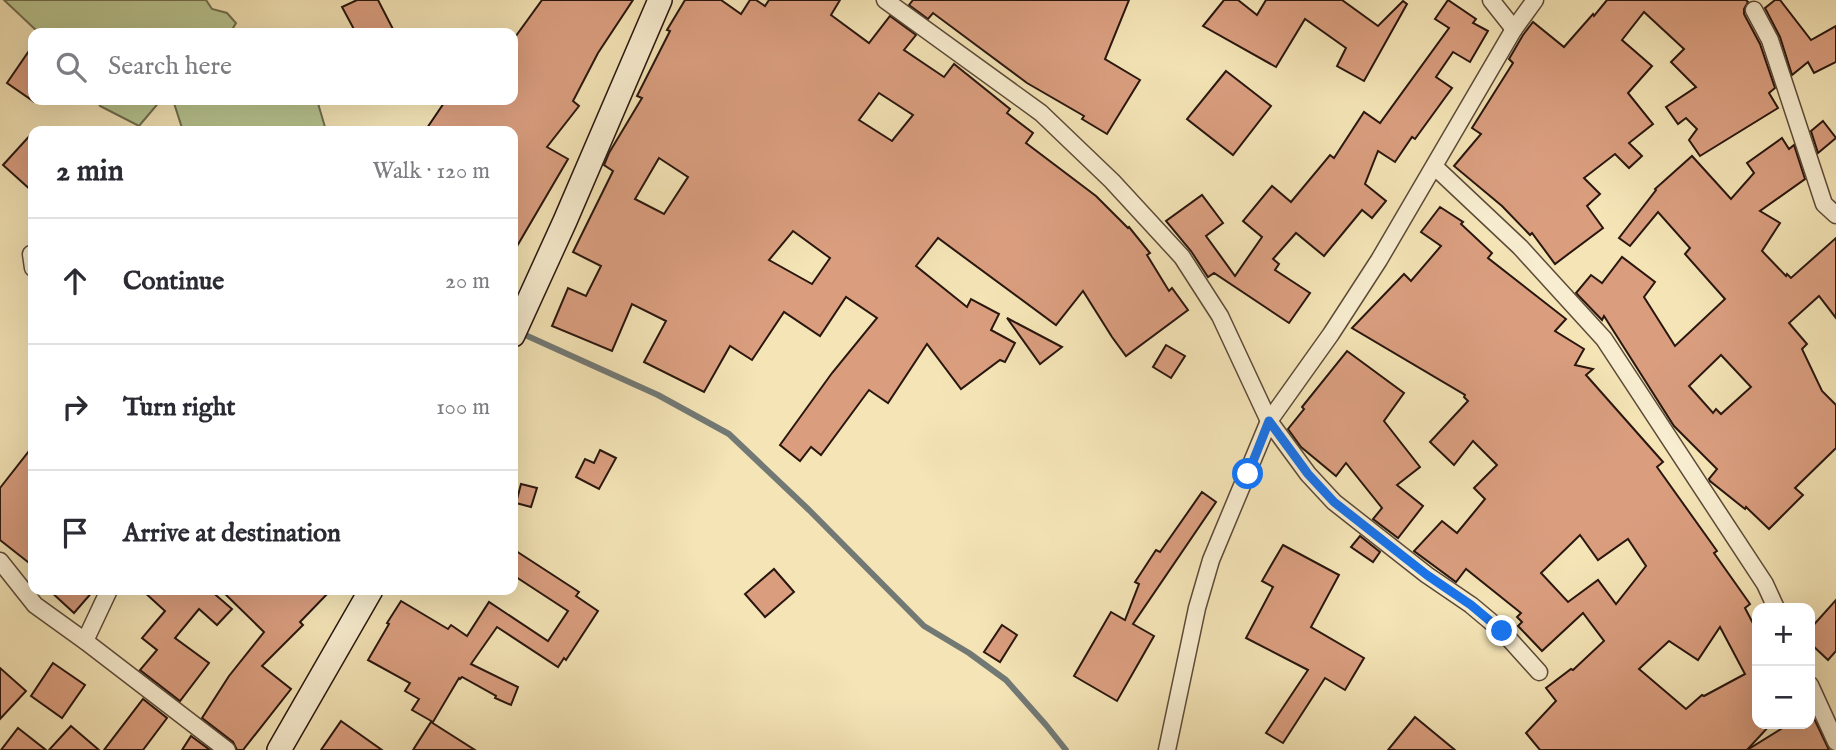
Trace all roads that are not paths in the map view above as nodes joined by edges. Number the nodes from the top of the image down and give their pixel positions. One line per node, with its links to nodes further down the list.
1 (660, 0): 9 (main road)
2 (885, 0): 10 (street)
3 (1490, 0): 6 (street)
4 (1535, 0): 6 (street)
5 (1754, 10): 8 (street)
6 (1514, 29): 7 (street)
7 (1435, 167): 10 (street); 14 (street)
8 (1836, 215)
9 (518, 324)
10 (1269, 421): 16 (street); 21 (street)
11 (0, 561): 15 (street)
12 (107, 595): 15 (street)
13 (368, 595): 20 (main road)
14 (1774, 603)
15 (85, 641): 19 (street)
16 (1539, 672)
17 (1815, 696): 18 (street)
18 (1836, 742)
19 (227, 750)
20 (279, 750)
21 (1167, 750)

